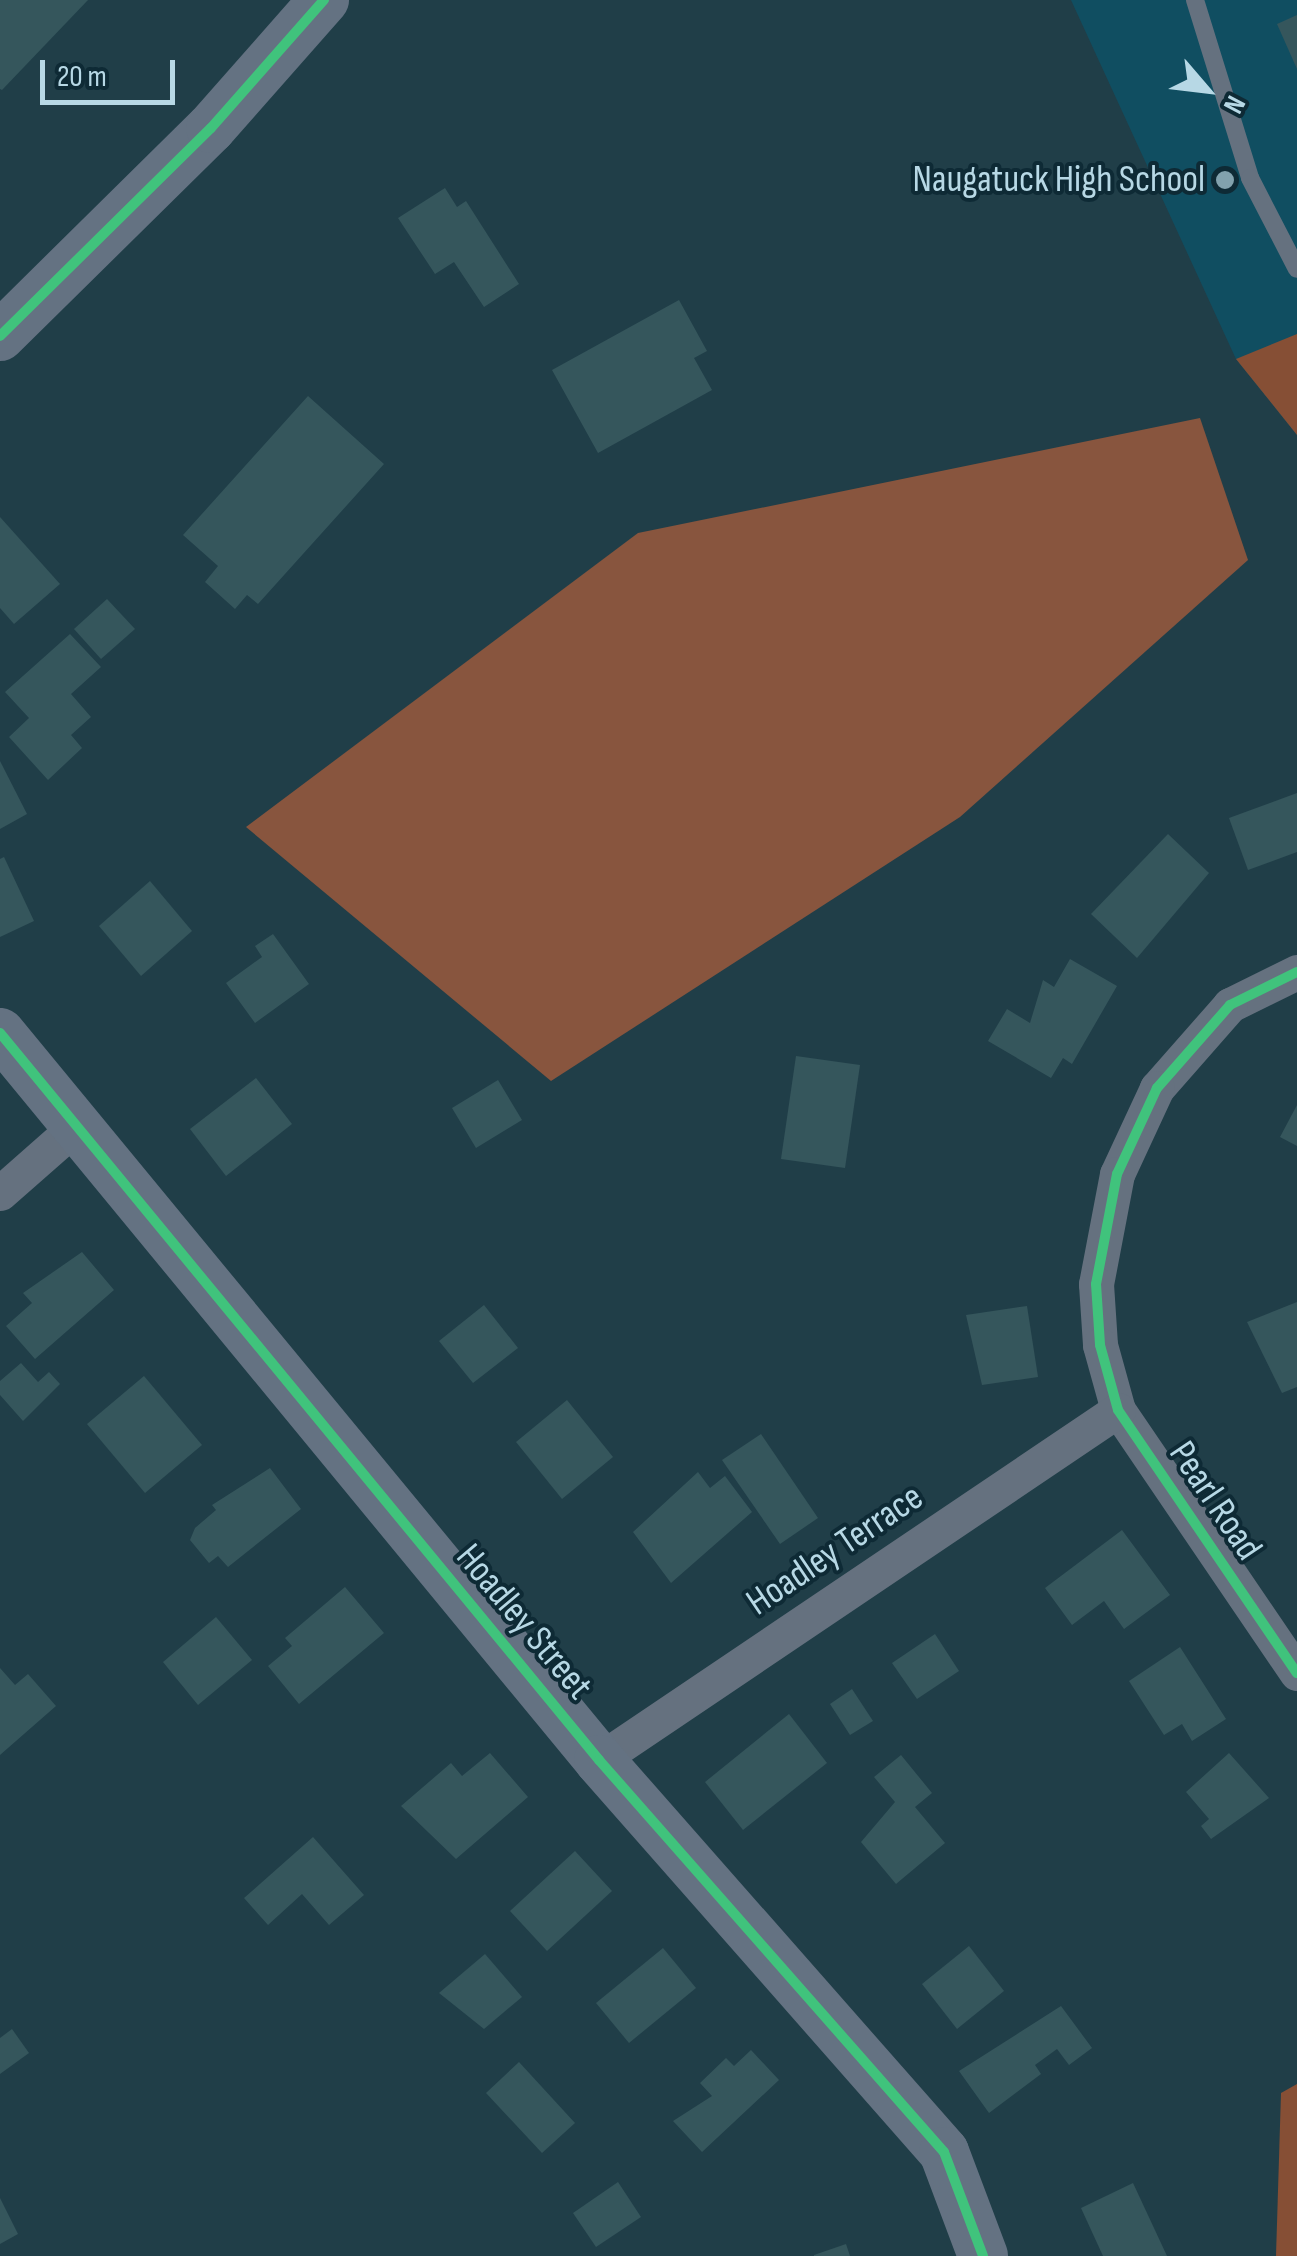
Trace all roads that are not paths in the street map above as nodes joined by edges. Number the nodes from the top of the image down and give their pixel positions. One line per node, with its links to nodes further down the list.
1 (324, 0): 4 (street)
2 (1195, 0): 3 (lane)
3 (1297, 268)
4 (0, 336)
5 (1297, 972): 9 (street, Pearl Road)
6 (0, 1033): 7 (street, Hoadley Street)
7 (75, 1127): 8 (street); 11 (street, Hoadley Street)
8 (0, 1193)
9 (1118, 1410): 10 (street, Pearl Road); 11 (street, Hoadley Terrace)
10 (1297, 1674)
11 (599, 1760): 12 (street, Hoadley Street)
12 (983, 2256)

